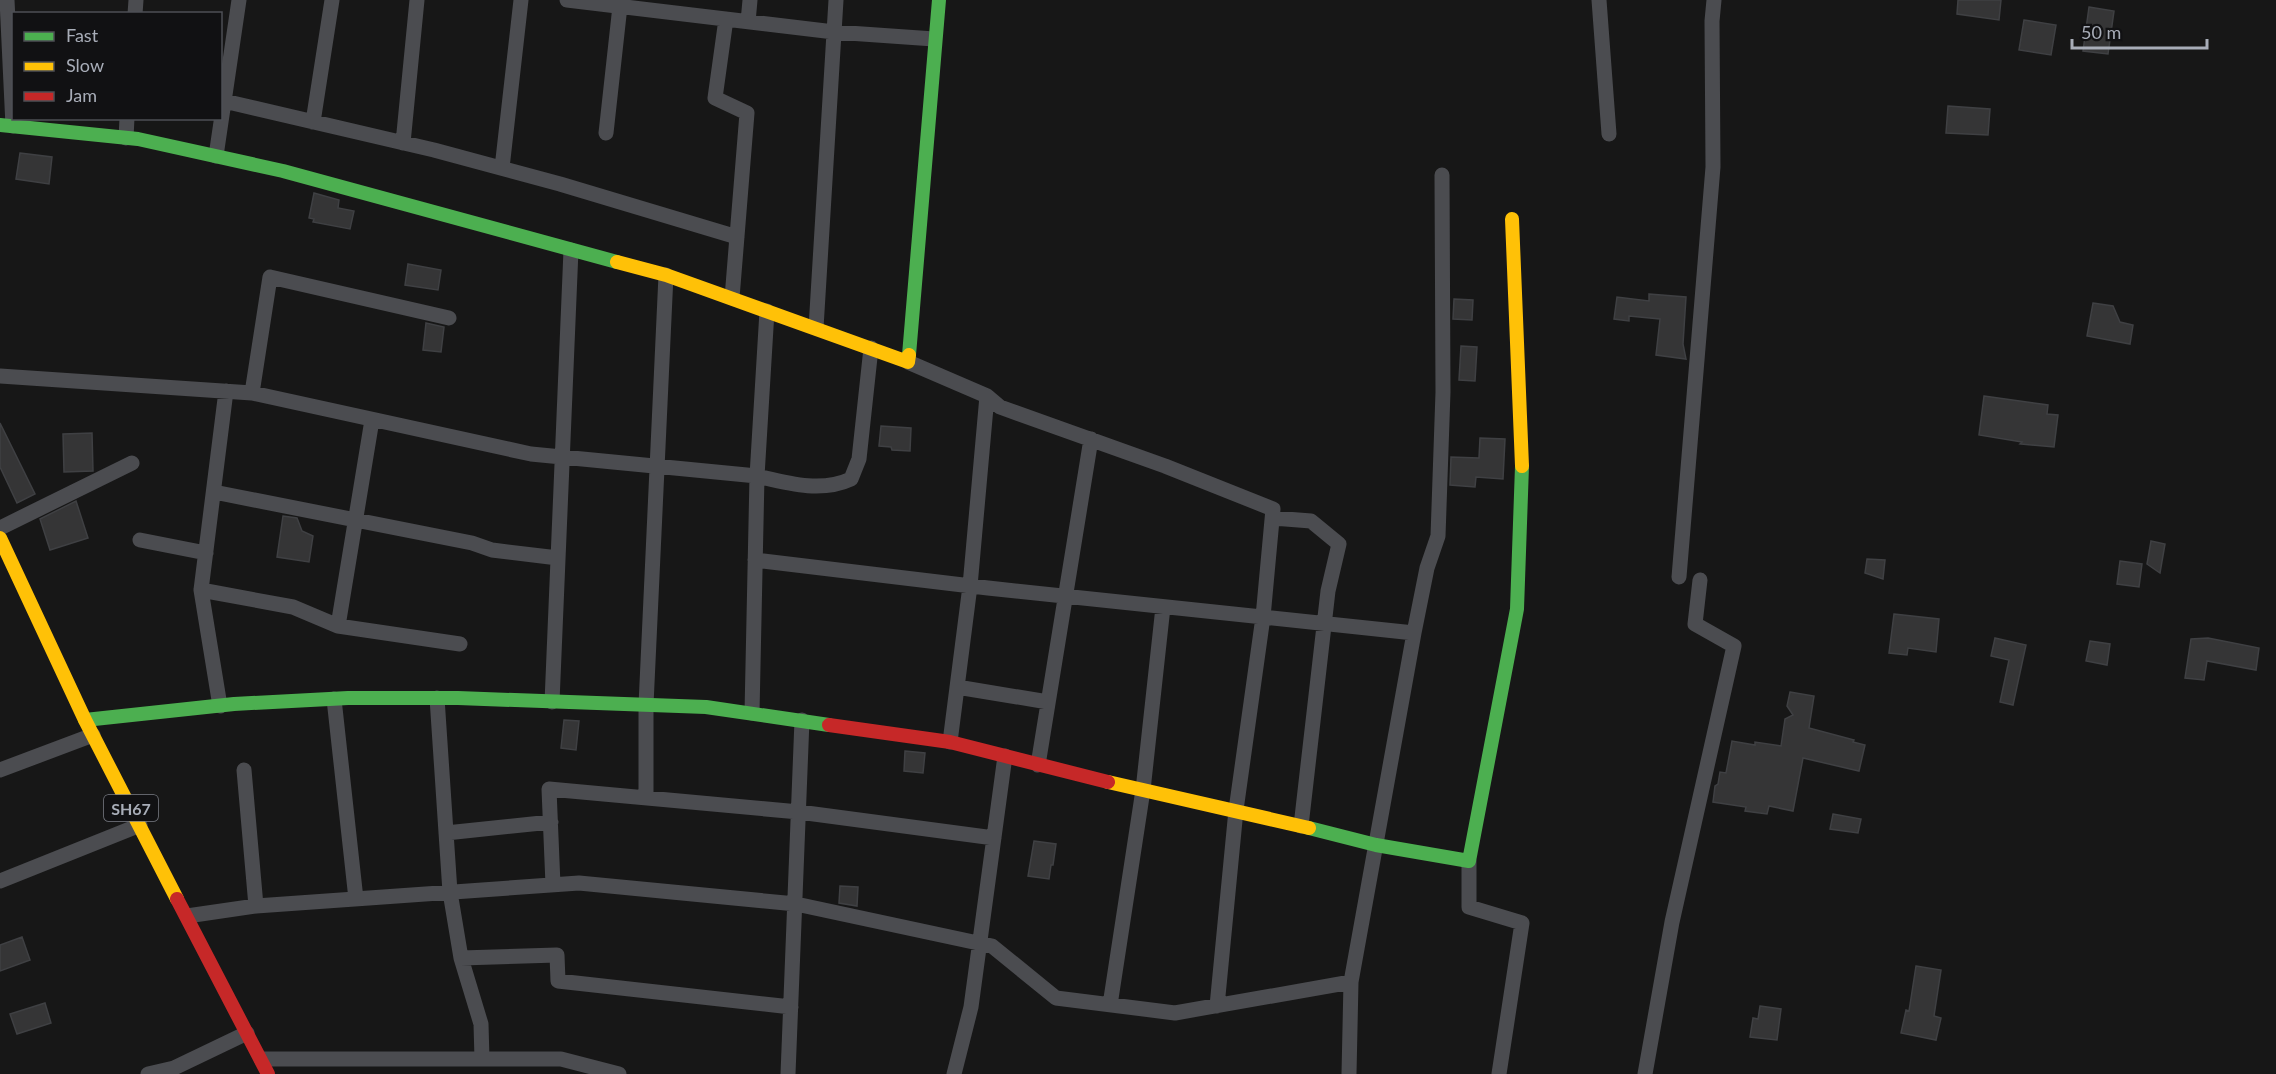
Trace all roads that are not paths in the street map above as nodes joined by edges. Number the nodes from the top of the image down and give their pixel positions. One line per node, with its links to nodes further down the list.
1 (7, 0): 23 (street)
2 (239, 0): 18 (street)
3 (332, 0): 22 (street)
4 (417, 0): 27 (street)
5 (521, 0): 29 (street)
6 (567, 0): 13 (street)
7 (750, 0): 15 (street)
8 (836, 0): 16 (street)
9 (939, 0): 17 (street)
10 (1599, 0): 25 (street)
11 (1714, 0): 60 (street)
12 (641, 4): 13 (street); 14 (street)
13 (620, 6): 24 (street)
14 (726, 19): 15 (street); 32 (street)
15 (748, 22): 16 (street)
16 (834, 32): 17 (street); 38 (street)
17 (934, 39): 40 (street)
18 (224, 100): 19 (street); 22 (street)
19 (222, 114)
20 (127, 120): 26 (street)
21 (221, 120): 28 (street)
22 (313, 122): 27 (street)
23 (6, 126): 26 (street)
24 (606, 133)
25 (1609, 134)
26 (126, 138): 28 (street)
27 (404, 143): 29 (street)
28 (216, 156): 33 (street)
29 (502, 168): 32 (street)
30 (1442, 175): 69 (street)
31 (1512, 219): 97 (street)
32 (737, 237): 35 (street)
33 (571, 250): 34 (street); 47 (street)
34 (666, 275): 35 (street); 49 (street)
35 (732, 298): 36 (street)
36 (767, 311): 38 (street); 50 (street)
37 (449, 318): 43 (street)
38 (816, 328): 39 (street)
39 (871, 348): 40 (street); 50 (street)
40 (908, 362): 44 (street)
41 (0, 376): 42 (street)
42 (226, 392): 43 (street); 51 (street)
43 (252, 393): 45 (street)
44 (987, 396): 46 (street); 62 (street)
45 (372, 420): 47 (street); 53 (street)
46 (1091, 439): 52 (street); 64 (street)
47 (562, 457): 49 (street); 58 (street)
48 (132, 463): 54 (street)
49 (657, 466): 50 (street); 77 (street)
50 (757, 476): 59 (street)
51 (214, 492): 53 (street); 57 (street)
52 (1274, 518): 66 (street); 67 (street)
53 (356, 520): 58 (street); 68 (street)
54 (0, 528)
55 (0, 538): 79 (street, SH67)
56 (141, 540): 57 (street)
57 (206, 553): 63 (street)
58 (558, 558): 74 (street)
59 (755, 561): 62 (street); 78 (street)
60 (1679, 577)
61 (1700, 580): 121 (street)
62 (970, 586): 64 (street); 71 (street)
63 (201, 590): 68 (street); 76 (street)
64 (1065, 596): 65 (street); 75 (street)
65 (1163, 607): 66 (street); 87 (street)
66 (1263, 617): 67 (street); 89 (street)
67 (1325, 624): 69 (street); 93 (street)
68 (338, 626): 70 (street)
69 (1414, 633): 96 (street)
70 (460, 644)
71 (957, 687): 75 (street); 82 (street)
72 (437, 698): 73 (street); 74 (street); 94 (street)
73 (334, 699): 76 (street); 101 (street)
74 (552, 702): 77 (street)
75 (1048, 702): 84 (street)
76 (220, 705): 79 (street)
77 (646, 705): 78 (street); 88 (street)
78 (752, 713): 80 (street)
79 (85, 720): 81 (street, SH67)
80 (802, 720): 82 (street); 90 (street)
81 (93, 735): 85 (street); 92 (street, SH67)
82 (950, 742): 83 (street)
83 (1005, 756): 84 (street); 95 (street)
84 (1038, 765): 87 (street)
85 (0, 770)
86 (244, 770): 103 (street)
87 (1143, 790): 89 (street); 108 (street)
88 (646, 798): 90 (street); 91 (street)
89 (1236, 810): 93 (street); 109 (street)
90 (799, 812): 95 (street); 102 (street)
91 (551, 822): 94 (street); 99 (street)
92 (140, 825): 98 (street); 104 (street, SH67)
93 (1300, 826): 96 (street)
94 (446, 833): 100 (street)
95 (994, 838): 105 (street)
96 (1376, 845): 97 (street); 107 (street)
97 (1469, 861): 120 (street)
98 (0, 881)
99 (553, 885): 100 (street); 102 (street)
100 (450, 892): 101 (street); 106 (street)
101 (356, 899): 103 (street)
102 (796, 904): 105 (street); 110 (street)
103 (256, 906): 104 (street)
104 (187, 916): 111 (street, SH67)
105 (980, 943): 108 (street); 118 (street)
106 (461, 958): 110 (street); 113 (street)
107 (1351, 982): 109 (street); 119 (street)
108 (1110, 1005): 109 (street)
109 (1216, 1006)
110 (791, 1007): 117 (street)
111 (247, 1033): 112 (street, SH67); 114 (street)
112 (261, 1059): 113 (street); 115 (street, SH67)
113 (482, 1059): 116 (street)
114 (148, 1074)
115 (268, 1074)
116 (619, 1074)
117 (788, 1074)
118 (954, 1074)
119 (1348, 1074)
120 (1499, 1074)
121 (1645, 1074)

